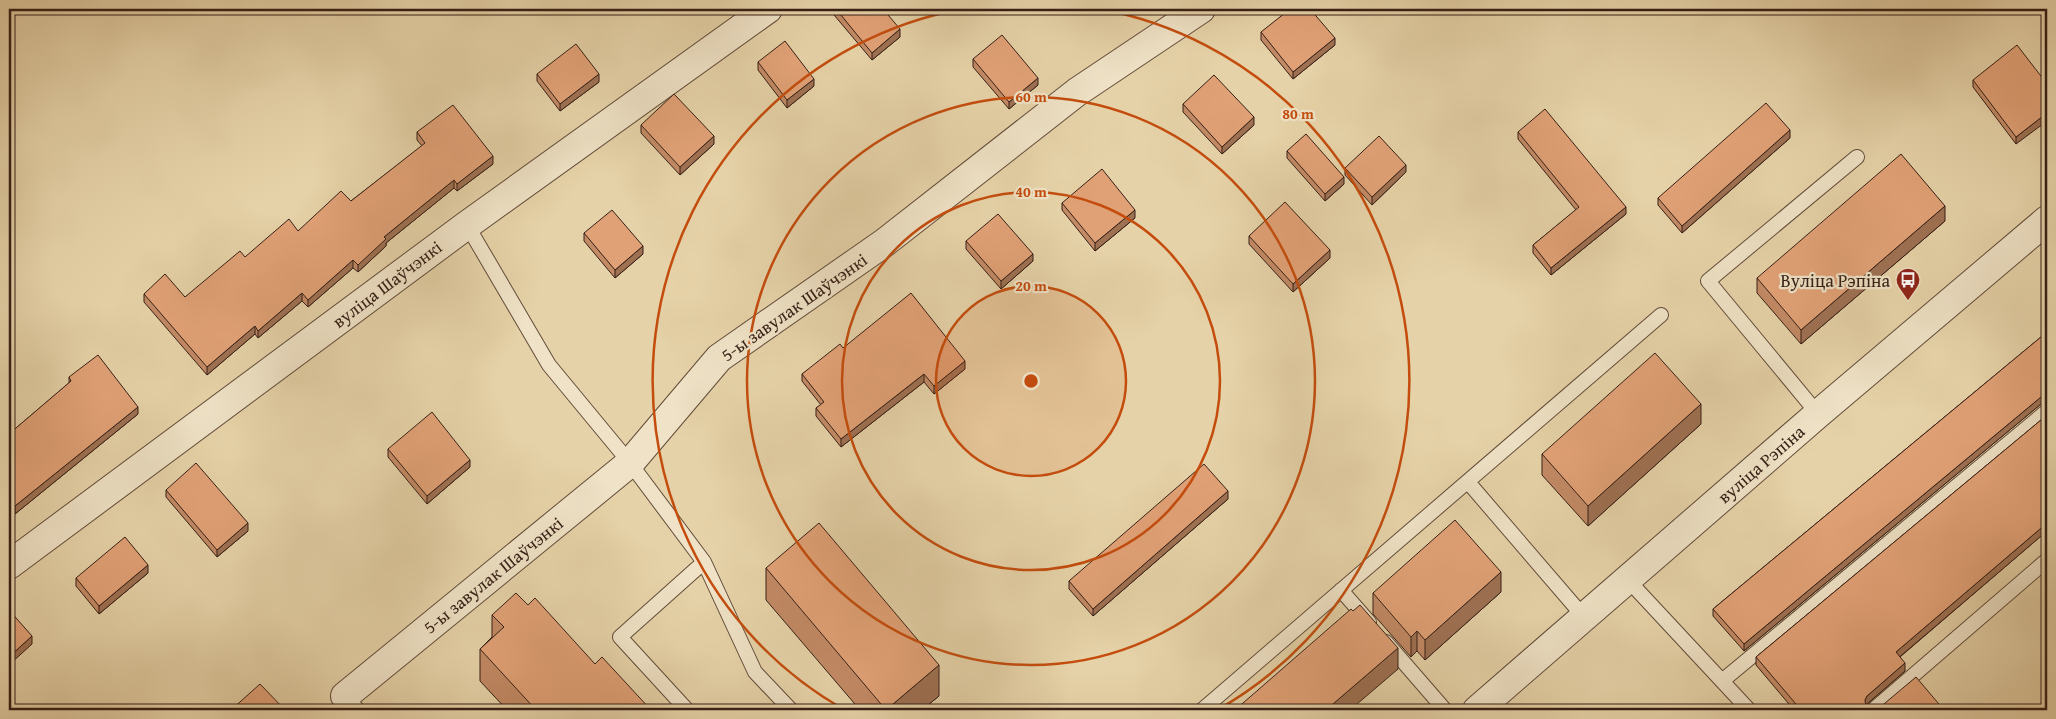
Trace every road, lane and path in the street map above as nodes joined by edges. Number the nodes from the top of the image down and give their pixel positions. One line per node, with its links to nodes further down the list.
1 (768, 9): 5 (street, вуліца Шаўчэнкі)
2 (1201, 9): 9 (street, 5-ы завулак Шаўчэнкі)
3 (1858, 157): 8 (lane)
4 (2047, 220): 8 (street, вуліца Рэпіна)
5 (467, 225): 9 (lane); 13 (street, вуліца Шаўчэнкі)
6 (1661, 315): 10 (lane)
7 (2047, 411): 17 (lane)
8 (1818, 414): 14 (street, вуліца Рэпіна)
9 (630, 463): 12 (lane); 18 (street, 5-ы завулак Шаўчэнкі)
10 (1468, 482): 15 (lane); 16 (lane)
11 (2047, 560): 25 (lane)
12 (704, 562): 19 (lane); 20 (lane)
13 (9, 565)
14 (1627, 580): 16 (street, вуліца Рэпіна); 17 (lane)
15 (1341, 590): 21 (lane); 22 (lane)
16 (1584, 617): 23 (street, вуліца Рэпіна)
17 (1722, 681): 24 (lane)
18 (352, 703)
19 (687, 710)
20 (790, 710)
21 (1202, 710)
22 (1445, 710)
23 (1477, 710)
24 (1749, 710)
25 (1873, 710)

